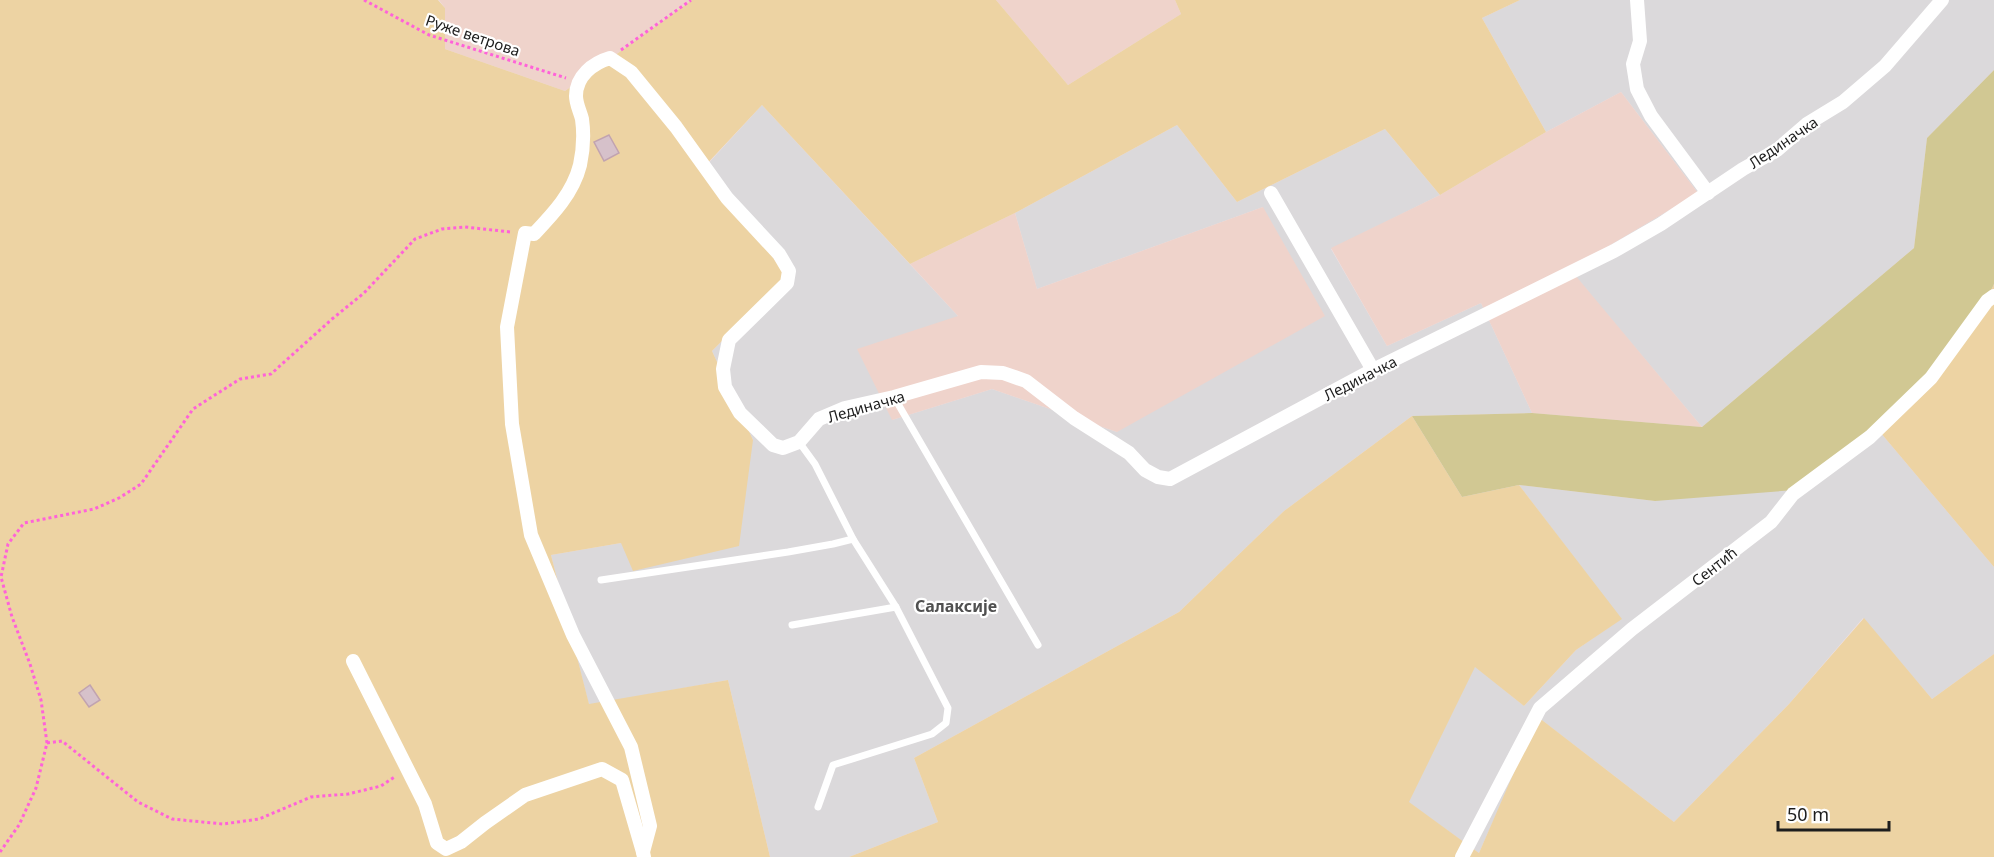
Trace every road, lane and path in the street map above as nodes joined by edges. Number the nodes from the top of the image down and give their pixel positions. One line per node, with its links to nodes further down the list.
1 (364, 0): 6 (path, Руже ветрова)
2 (691, 0): 5 (path)
3 (1637, 0): 8 (street)
4 (1942, 0): 8 (street, Лединачка)
5 (610, 58): 6 (street); 13 (street)
6 (578, 82): 9 (street)
7 (1271, 192): 11 (street)
8 (1708, 193): 11 (street, Лединачка)
9 (525, 234): 20 (path); 24 (street)
10 (1994, 296): 25 (street, Сентић)
11 (1373, 370): 12 (street, Лединачка)
12 (894, 397): 13 (street, Лединачка); 18 (lane)
13 (800, 442): 14 (lane)
14 (853, 538): 15 (lane); 16 (lane)
15 (601, 580)
16 (896, 607): 17 (lane); 22 (lane)
17 (792, 625)
18 (1038, 645)
19 (353, 661): 21 (street)
20 (47, 743): 21 (path); 23 (path)
21 (407, 769): 24 (street)
22 (818, 807)
23 (0, 852)
24 (644, 854)
25 (1462, 857)

